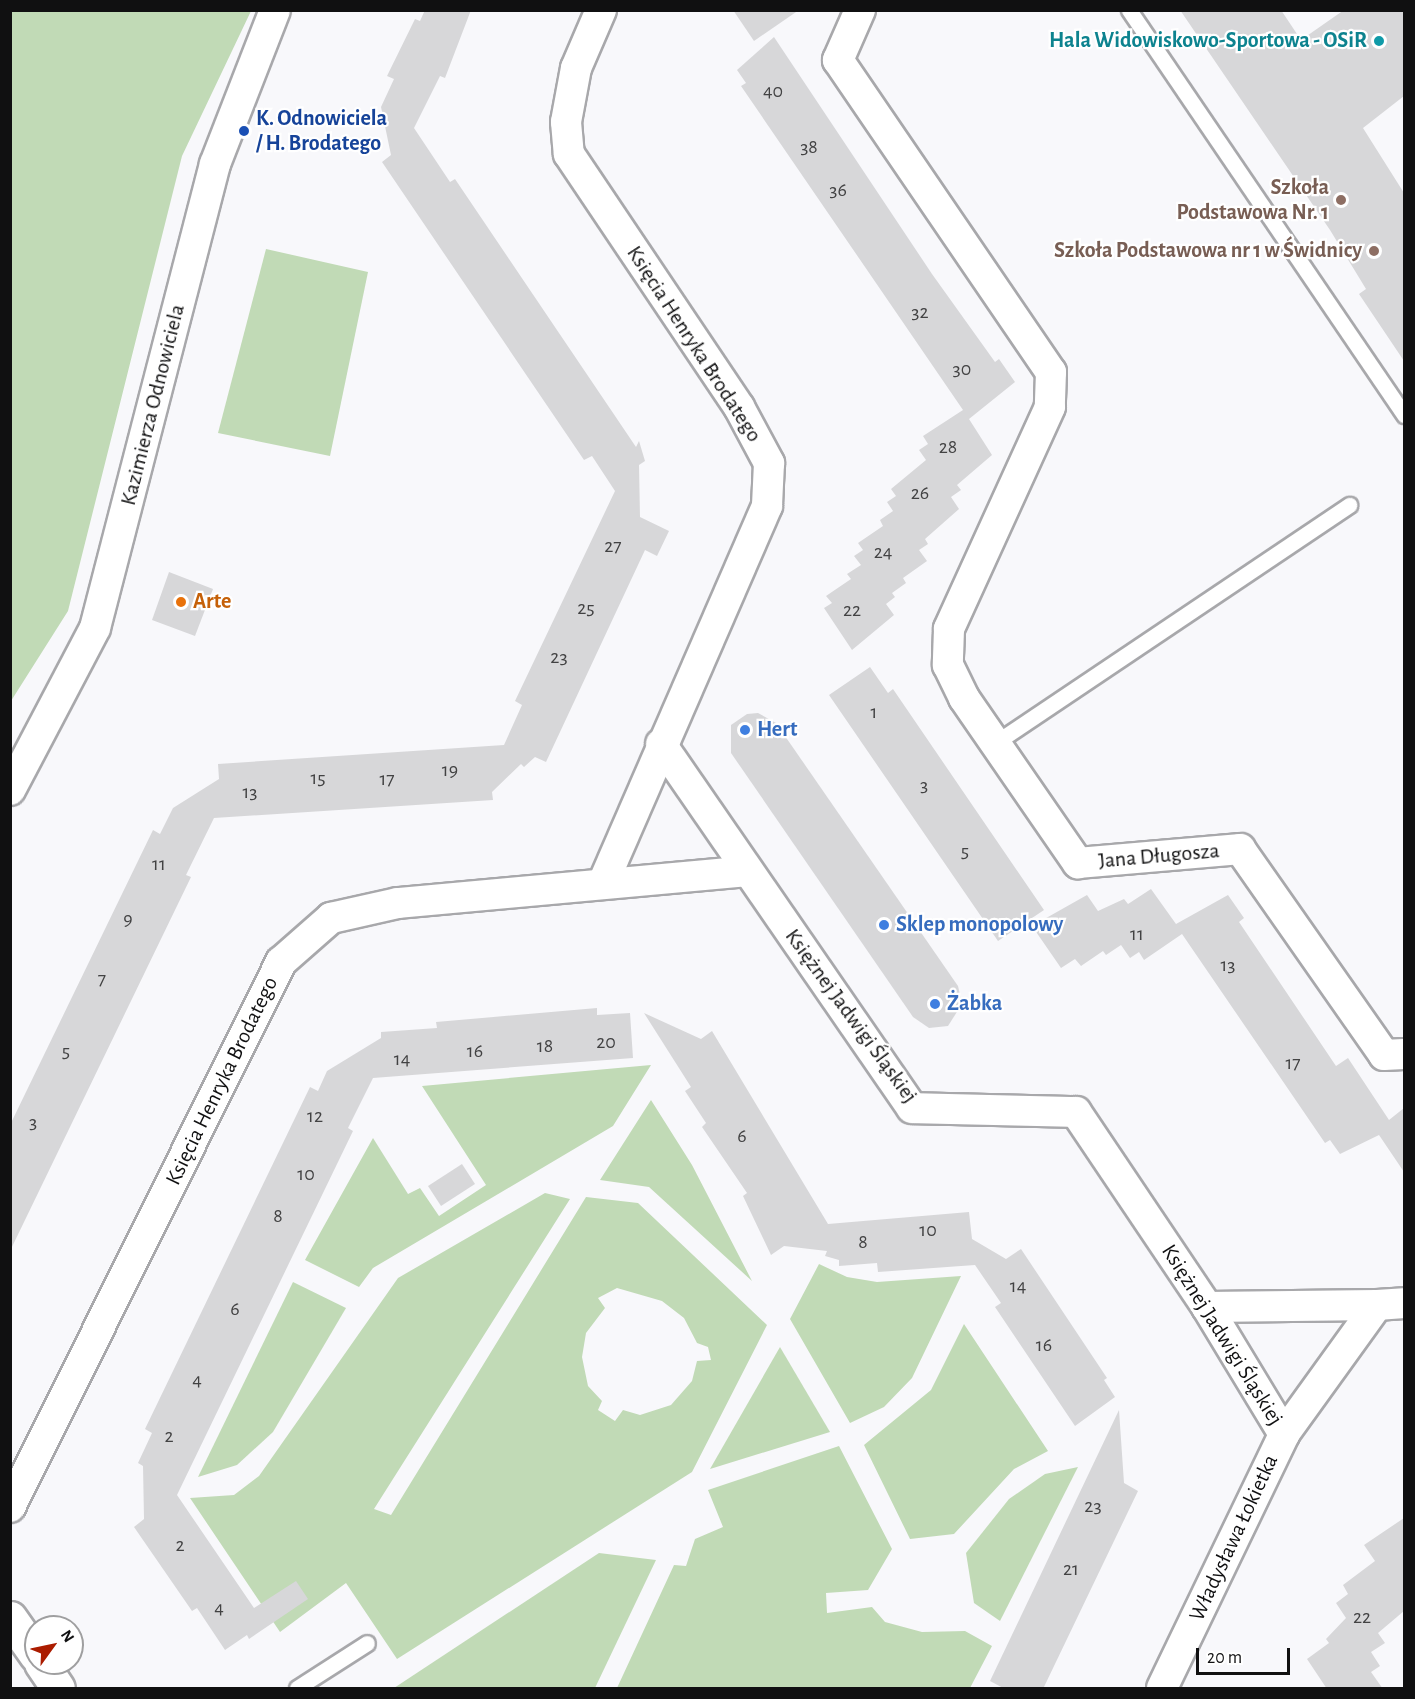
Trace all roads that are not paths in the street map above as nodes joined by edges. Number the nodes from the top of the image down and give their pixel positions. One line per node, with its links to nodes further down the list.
1 (275, 10): 9 (street, Kazimierza Odnowiciela)
2 (601, 10): 8 (street, Księcia Henryka Brodatego)
3 (860, 10): 7 (street, Jana Długosza)
4 (1129, 10): 5 (lane)
5 (1404, 415)
6 (1349, 505): 7 (lane)
7 (995, 743): 12 (street, Jana Długosza)
8 (661, 744): 10 (street, Księżnej Jadwigi Śląskiej); 11 (street, Księcia Henryka Brodatego)
9 (10, 790)
10 (747, 870): 11 (street, Księcia Henryka Brodatego); 14 (street, Księżnej Jadwigi Śląskiej)
11 (604, 881): 16 (street, Księcia Henryka Brodatego)
12 (1404, 1054)
13 (1391, 1304): 14 (street, Władysława Łokietka); 15 (street, Władysława Łokietka)
14 (1207, 1307): 15 (street, Księżnej Jadwigi Śląskiej)
15 (1284, 1434): 23 (street, Władysława Łokietka)
16 (10, 1507)
17 (10, 1618): 18 (street)
18 (24, 1638)
19 (367, 1643): 22 (lane)
20 (49, 1675): 21 (street)
21 (58, 1689)
22 (297, 1689)
23 (1162, 1689)

